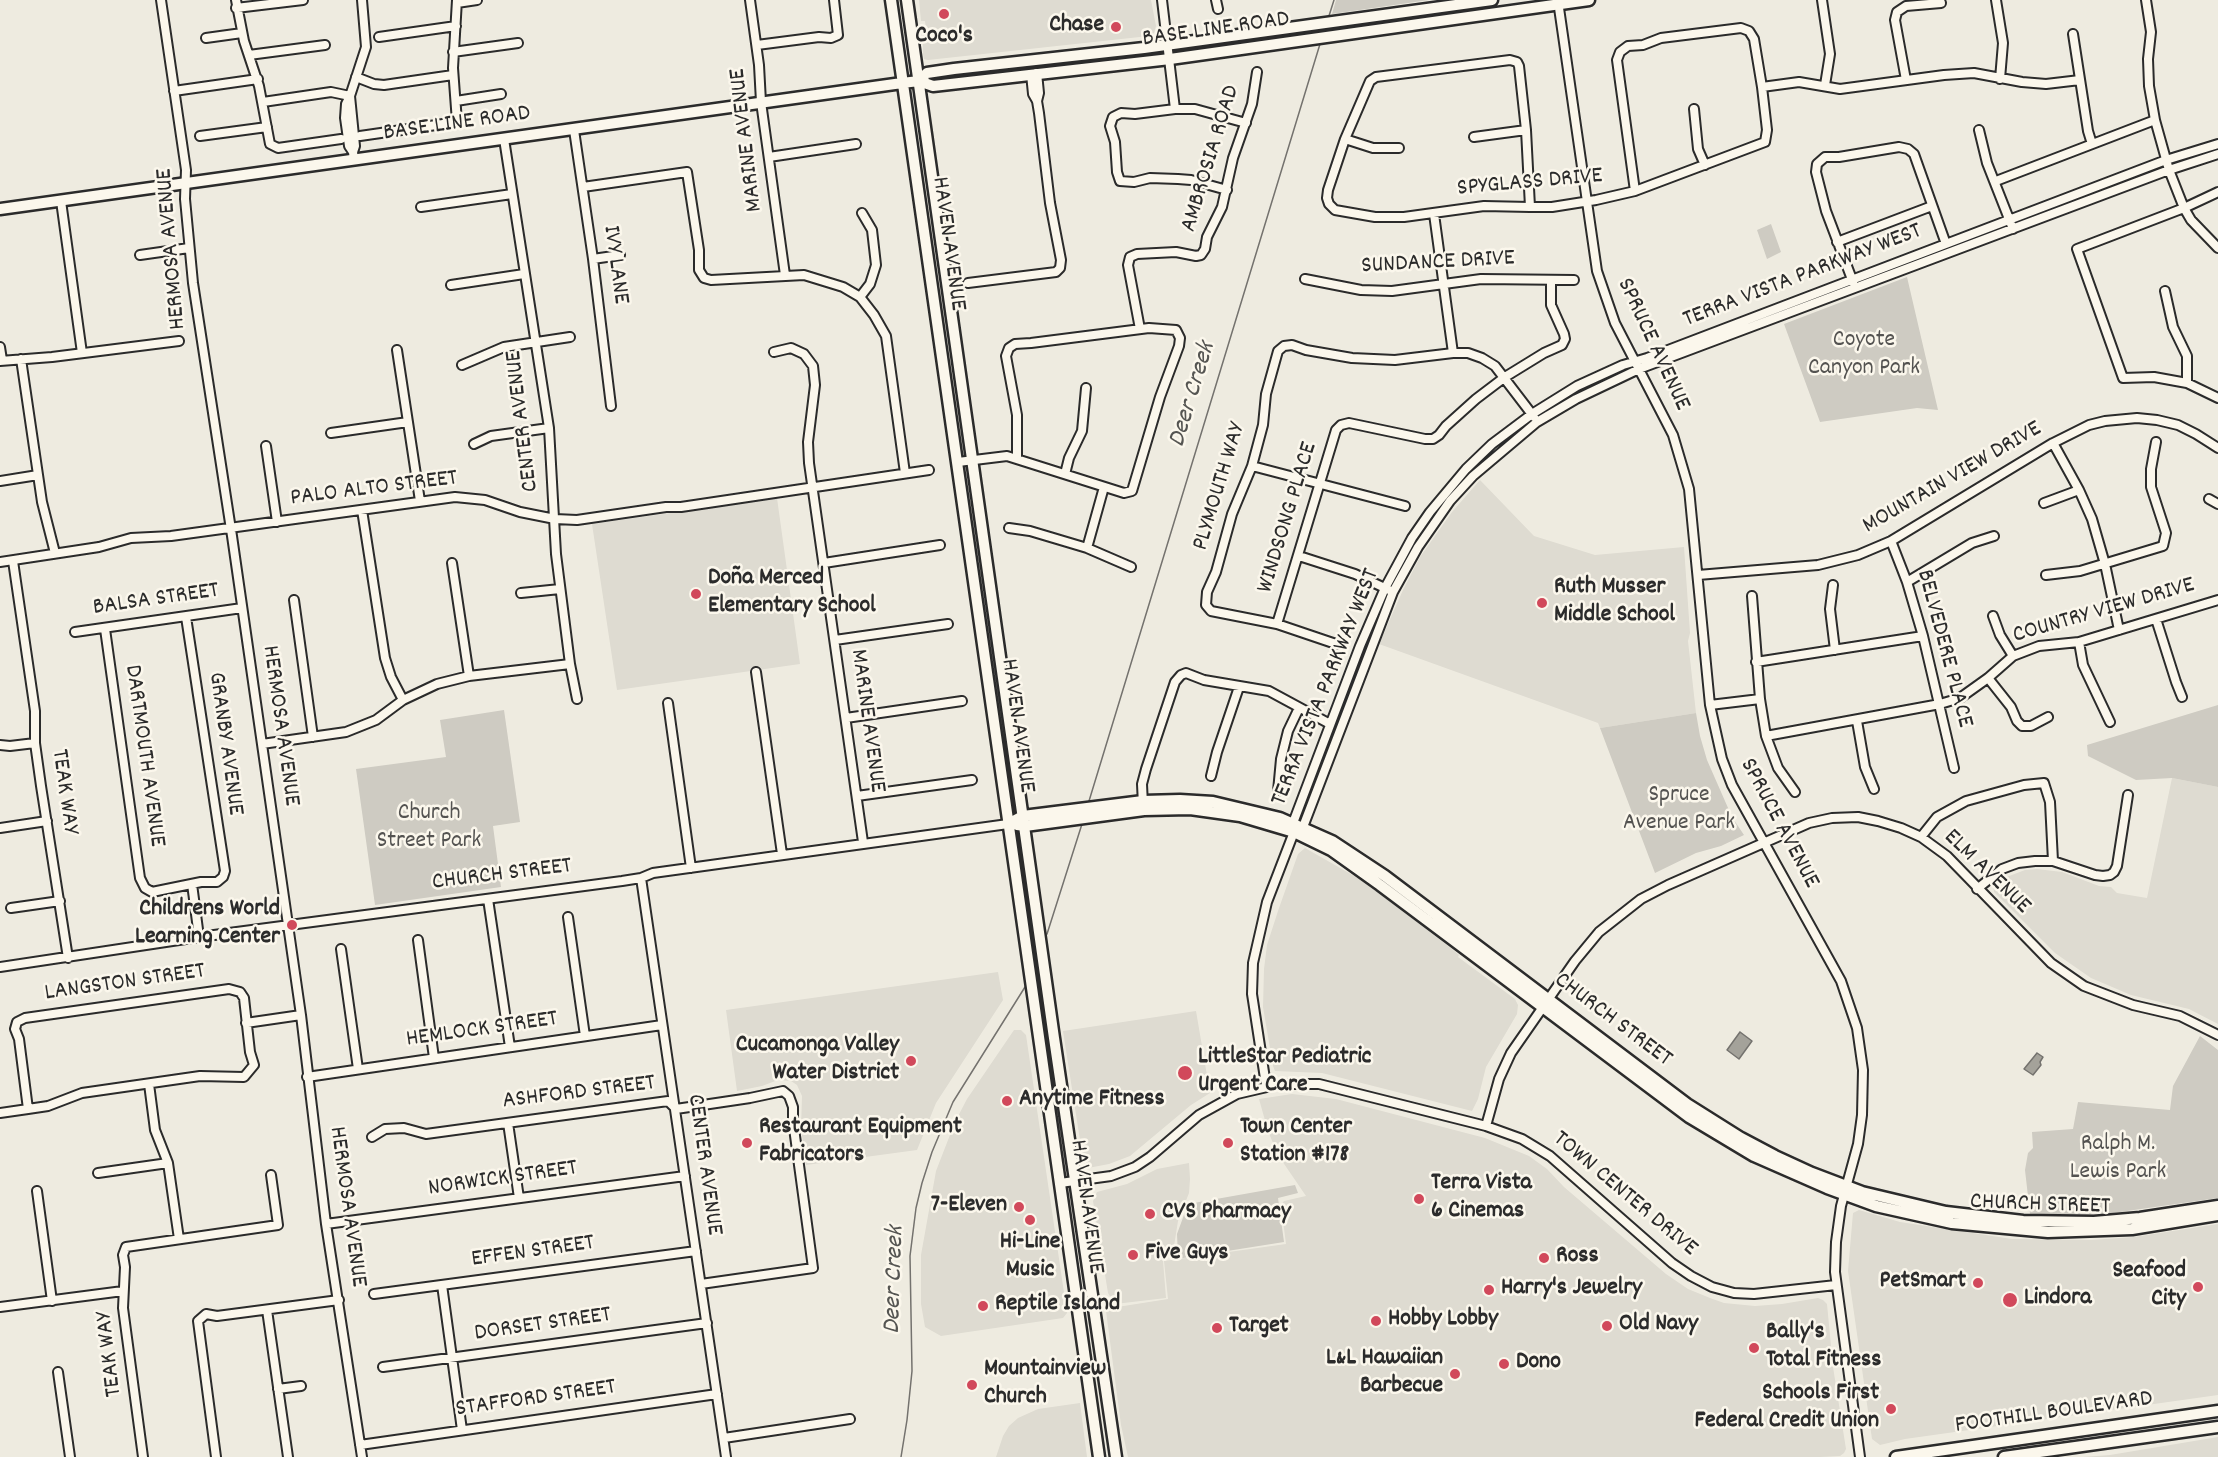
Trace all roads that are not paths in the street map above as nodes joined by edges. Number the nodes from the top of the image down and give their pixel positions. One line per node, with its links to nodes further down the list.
1 (161, 0): 45 (street, HERMOSA AVENUE)
2 (303, 0): 19 (street)
3 (362, 0): 36 (street)
4 (477, 0): 16 (street)
5 (750, 0): 28 (street, MARINE AVENUE)
6 (834, 0): 28 (street)
7 (891, 0): 42 (main road, HAVEN AVENUE)
8 (907, 0): 41 (main road, HAVEN AVENUE)
9 (1162, 0): 29 (street)
10 (1216, 0): 20 (street)
11 (1492, 0): 29 (main road, BASE LINE ROAD)
12 (1589, 0): 17 (main road, BASE LINE ROAD)
13 (1822, 0): 43 (street)
14 (1996, 0): 38 (street)
15 (2146, 0): 53 (street)
16 (457, 1): 21 (street)
17 (1558, 2): 32 (main road, BASE LINE ROAD); 83 (street, SPRUCE AVENUE)
18 (1941, 3): 39 (street)
19 (236, 4): 22 (street)
20 (1218, 9)
21 (456, 26): 24 (street); 30 (street)
22 (242, 33): 25 (street); 31 (street)
23 (2073, 34): 40 (street)
24 (380, 37)
25 (206, 38)
26 (518, 43): 30 (street)
27 (325, 45): 31 (street)
28 (757, 45): 50 (street, MARINE AVENUE)
29 (1168, 45): 32 (street); 41 (main road, BASE LINE ROAD)
30 (453, 52): 35 (street)
31 (249, 55): 37 (street)
32 (1170, 58): 34 (main road, BASE LINE ROAD); 51 (street)
33 (1257, 72): 54 (street, AMBROSIA ROAD)
34 (1034, 74): 41 (main road, BASE LINE ROAD); 106 (street)
35 (453, 75): 36 (street); 48 (street)
36 (356, 77): 47 (street)
37 (258, 79): 45 (street); 49 (street)
38 (2000, 79): 39 (street); 40 (street)
39 (1906, 80): 43 (street)
40 (2080, 80): 66 (street)
41 (919, 81): 42 (main road, BASE LINE ROAD); 140 (main road, HAVEN AVENUE)
42 (903, 83): 50 (main road, BASE LINE ROAD); 141 (main road, HAVEN AVENUE)
43 (1825, 85): 44 (street)
44 (1762, 87): 73 (street, SPYGLASS DRIVE); 79 (street)
45 (174, 91): 76 (street, HERMOSA AVENUE)
46 (501, 94): 48 (street)
47 (350, 96): 49 (street); 70 (street); 70 (street)
48 (456, 100): 60 (street)
49 (263, 102): 55 (street)
50 (760, 102): 56 (main road, BASE LINE ROAD); 71 (street, MARINE AVENUE)
51 (1175, 108): 54 (street); 78 (street)
52 (1694, 109): 73 (street)
53 (2155, 120): 66 (street); 72 (street)
54 (1246, 123): 78 (street, AMBROSIA ROAD)
55 (267, 127): 59 (street); 62 (street)
56 (574, 130): 63 (main road, BASE LINE ROAD); 77 (street, IVY LANE)
57 (1526, 130): 61 (street); 64 (street); 86 (street)
58 (1979, 130): 75 (street)
59 (200, 136)
60 (360, 136)
61 (1474, 136)
62 (341, 139)
63 (504, 139): 70 (main road, BASE LINE ROAD); 81 (street, CENTER AVENUE)
64 (1345, 139): 68 (street); 90 (street, SPYGLASS DRIVE)
65 (856, 144): 71 (street)
66 (2092, 144): 75 (street)
67 (2218, 144): 72 (street, TERRA VISTA PARKWAY WEST)
68 (1399, 148)
69 (2218, 154): 74 (street, TERRA VISTA PARKWAY WEST)
70 (353, 156): 76 (main road, BASE LINE ROAD)
71 (769, 157): 101 (street, MARINE AVENUE)
72 (2166, 160): 74 (street); 91 (street, TERRA VISTA PARKWAY WEST)
73 (1705, 165): 79 (street, SPYGLASS DRIVE)
74 (2169, 170): 87 (street); 92 (street, TERRA VISTA PARKWAY WEST)
75 (1996, 181): 91 (street)
76 (186, 184): 82 (main road, BASE LINE ROAD); 95 (street, HERMOSA AVENUE)
77 (583, 187): 99 (street, IVY LANE); 101 (street)
78 (1227, 190): 112 (street, AMBROSIA ROAD)
79 (1635, 191): 83 (street, SPYGLASS DRIVE)
80 (2218, 192): 87 (street)
81 (512, 194): 85 (street); 100 (street, CENTER AVENUE)
82 (61, 201): 88 (main road, BASE LINE ROAD); 118 (street)
83 (1586, 202): 86 (street, SPYGLASS DRIVE); 124 (street, SPRUCE AVENUE)
84 (1932, 206): 93 (street); 93 (street); 94 (street)
85 (421, 207)
86 (1530, 207): 90 (street, SPYGLASS DRIVE)
87 (2184, 208): 96 (street); 126 (street)
88 (0, 209)
89 (862, 213): 111 (street)
90 (1434, 214): 107 (street)
91 (2010, 219): 92 (street); 94 (street, TERRA VISTA PARKWAY WEST)
92 (2013, 229): 109 (street, TERRA VISTA PARKWAY WEST)
93 (1838, 242): 103 (street)
94 (1946, 244): 103 (street, TERRA VISTA PARKWAY WEST)
95 (189, 248): 97 (street); 160 (street, HERMOSA AVENUE)
96 (2218, 248)
97 (140, 255)
98 (620, 255): 99 (street)
99 (593, 259): 129 (street, IVY LANE)
100 (524, 274): 108 (street); 115 (street, CENTER AVENUE)
101 (785, 275): 111 (street)
102 (1305, 279): 107 (street, SUNDANCE DRIVE)
103 (1852, 279): 109 (street); 124 (street, TERRA VISTA PARKWAY WEST)
104 (1574, 280): 105 (street, SUNDANCE DRIVE)
105 (1551, 281): 107 (street, SUNDANCE DRIVE); 125 (street)
106 (968, 283)
107 (1443, 284): 120 (street)
108 (451, 285)
109 (1855, 288): 124 (street, TERRA VISTA PARKWAY WEST)
110 (2165, 291): 126 (street)
111 (860, 297): 144 (street)
112 (1140, 329): 139 (street); 150 (street)
113 (570, 337): 115 (street)
114 (179, 341): 118 (street)
115 (535, 342): 123 (street); 132 (street, CENTER AVENUE)
116 (0, 347): 122 (street)
117 (397, 350): 131 (street)
118 (82, 352): 121 (street)
119 (774, 352): 149 (street, MARINE AVENUE)
120 (1453, 353): 125 (street); 142 (street, PLYMOUTH WAY)
121 (21, 359): 122 (street); 146 (street)
122 (1, 360)
123 (462, 365)
124 (1637, 365): 130 (street, TERRA VISTA PARKWAY WEST); 174 (street, SPRUCE AVENUE)
125 (1505, 377): 130 (street); 148 (street, WINDSONG PLACE)
126 (2187, 383): 128 (street)
127 (1086, 388): 145 (street)
128 (2218, 398)
129 (611, 406)
130 (1535, 418): 179 (street, TERRA VISTA PARKWAY WEST)
131 (408, 422): 133 (street); 153 (street)
132 (549, 428): 136 (street); 158 (street, CENTER AVENUE)
133 (331, 433)
134 (2156, 442): 172 (street)
135 (2053, 443): 138 (street, MOUNTAIN VIEW DRIVE); 151 (street); 163 (street, MOUNTAIN VIEW DRIVE)
136 (474, 444)
137 (266, 446): 159 (street)
138 (2218, 448)
139 (1017, 457): 140 (street); 145 (street)
140 (972, 460): 141 (street); 234 (main road, HAVEN AVENUE)
141 (958, 462): 235 (main road, HAVEN AVENUE)
142 (1252, 466): 148 (street); 189 (street, PLYMOUTH WAY)
143 (929, 470): 144 (street, PALO ALTO STREET)
144 (905, 473): 149 (street, PALO ALTO STREET)
145 (1065, 474): 150 (street)
146 (38, 475): 147 (street); 166 (street)
147 (0, 481)
148 (1320, 484): 156 (street); 167 (street, WINDSONG PLACE)
149 (813, 486): 158 (street, PALO ALTO STREET); 171 (street, MARINE AVENUE)
150 (1104, 487): 165 (street)
151 (2079, 490): 154 (street); 172 (street)
152 (2209, 499): 155 (street)
153 (420, 501): 157 (street, PALO ALTO STREET); 158 (street, PALO ALTO STREET)
154 (2044, 503)
155 (2218, 504)
156 (1405, 506)
157 (362, 510): 159 (street, PALO ALTO STREET); 208 (street)
158 (555, 519): 178 (street, CENTER AVENUE)
159 (277, 522): 160 (street, PALO ALTO STREET)
160 (231, 528): 166 (street, PALO ALTO STREET); 184 (street, HERMOSA AVENUE)
161 (1009, 528): 165 (street)
162 (1994, 536): 176 (street)
163 (1891, 541): 174 (street, MOUNTAIN VIEW DRIVE); 176 (street, BELVEDERE PLACE)
164 (940, 545): 171 (street)
165 (1086, 548): 173 (street)
166 (55, 553): 168 (street, PALO ALTO STREET)
167 (1299, 556): 179 (street); 189 (street, WINDSONG PLACE)
168 (13, 561): 169 (street, PALO ALTO STREET); 221 (street, TEAK WAY)
169 (0, 562)
170 (452, 563): 202 (street)
171 (824, 563): 194 (street, MARINE AVENUE)
172 (2105, 564): 175 (street); 191 (street)
173 (1131, 567)
174 (1698, 575): 212 (street, SPRUCE AVENUE)
175 (2046, 575)
176 (1907, 582): 193 (street, BELVEDERE PLACE)
177 (1833, 585): 197 (street)
178 (560, 589): 180 (street); 200 (street, CENTER AVENUE)
179 (1389, 590): 218 (street, TERRA VISTA PARKWAY WEST); 237 (street, TERRA VISTA PARKWAY WEST)
180 (521, 593)
181 (1752, 596): 199 (street)
182 (294, 600): 220 (street)
183 (2218, 600): 187 (street, COUNTRY VIEW DRIVE)
184 (242, 608): 186 (street, BALSA STREET); 222 (street, HERMOSA AVENUE)
185 (1993, 616): 198 (street)
186 (186, 617): 190 (street, BALSA STREET); 245 (street, GRANBY AVENUE)
187 (2156, 619): 191 (street, COUNTRY VIEW DRIVE); 205 (street)
188 (948, 624): 194 (street)
189 (1277, 624): 196 (street)
190 (105, 629): 192 (street, BALSA STREET); 245 (street, DARTMOUTH AVENUE)
191 (2119, 630): 195 (street, COUNTRY VIEW DRIVE)
192 (75, 632)
193 (1923, 636): 197 (street); 211 (street, BELVEDERE PLACE)
194 (835, 640): 215 (street, MARINE AVENUE)
195 (2079, 642): 198 (street, COUNTRY VIEW DRIVE); 217 (street)
196 (1339, 645)
197 (1835, 650): 199 (street)
198 (2013, 656): 203 (street, COUNTRY VIEW DRIVE)
199 (1756, 662): 207 (street)
200 (570, 663): 202 (street); 206 (street, CENTER AVENUE)
201 (756, 672): 241 (street)
202 (469, 676): 208 (street)
203 (1988, 678): 211 (street, COUNTRY VIEW DRIVE); 214 (street)
204 (1239, 687): 213 (street); 225 (street); 232 (street)
205 (2182, 697)
206 (577, 699)
207 (1760, 699): 212 (street); 219 (street)
208 (403, 700): 220 (street)
209 (962, 701): 215 (street)
210 (668, 703): 243 (street)
211 (1940, 704): 216 (street, COUNTRY VIEW DRIVE); 224 (street, BELVEDERE PLACE)
212 (1710, 705): 240 (street, SPRUCE AVENUE)
213 (1299, 708): 218 (street); 228 (street)
214 (2048, 717)
215 (846, 718): 231 (street, MARINE AVENUE)
216 (1857, 721): 219 (street, COUNTRY VIEW DRIVE); 227 (street)
217 (2110, 722)
218 (1330, 724): 237 (street, TERRA VISTA PARKWAY WEST)
219 (1766, 736): 229 (street)
220 (314, 737): 222 (street)
221 (35, 743): 223 (street); 233 (street, TEAK WAY)
222 (262, 744): 251 (street, HERMOSA AVENUE)
223 (0, 745)
224 (1954, 768)
225 (1211, 776)
226 (972, 780): 231 (street)
227 (1874, 789)
228 (1278, 791)
229 (1795, 792)
230 (2128, 795): 242 (street)
231 (857, 796): 239 (street, MARINE AVENUE)
232 (1143, 805): 234 (main road, CHURCH STREET); 237 (main road, CHURCH STREET)
233 (46, 821): 236 (street); 248 (street, TEAK WAY)
234 (1024, 821): 235 (main road, CHURCH STREET); 279 (main road, HAVEN AVENUE)
235 (1008, 824): 239 (street, CHURCH STREET); 280 (main road, HAVEN AVENUE)
236 (0, 828)
237 (1297, 828): 257 (main road, CHURCH STREET); 268 (street, TERRA VISTA PARKWAY WEST)
238 (1921, 837): 240 (street, ELM AVENUE); 242 (street); 246 (street, ELM AVENUE)
239 (863, 842): 241 (street, CHURCH STREET)
240 (1763, 842): 257 (street, ELM AVENUE); 281 (street, SPRUCE AVENUE)
241 (782, 854): 243 (street, CHURCH STREET)
242 (2053, 861): 246 (street)
243 (691, 868): 244 (street, CHURCH STREET)
244 (641, 878): 247 (street, CHURCH STREET); 260 (street, CENTER AVENUE)
245 (192, 884): 252 (street)
246 (1977, 889): 261 (street, ELM AVENUE)
247 (488, 899): 251 (street, CHURCH STREET); 263 (street)
248 (60, 901): 249 (street); 255 (street, TEAK WAY)
249 (11, 908)
250 (568, 917): 262 (street)
251 (288, 926): 252 (street, CHURCH STREET); 258 (street, HERMOSA AVENUE)
252 (200, 938): 255 (street, CHURCH STREET)
253 (418, 939): 264 (street)
254 (341, 949): 265 (street)
255 (68, 957): 256 (street, CHURCH STREET)
256 (0, 967)
257 (1546, 1004): 273 (street, ELM AVENUE); 281 (main road, CHURCH STREET)
258 (301, 1016): 259 (street); 266 (street, HERMOSA AVENUE)
259 (246, 1023): 267 (street); 269 (street, LANGSTON STREET)
260 (662, 1025): 262 (street, HEMLOCK STREET); 270 (street, CENTER AVENUE)
261 (2218, 1035)
262 (585, 1036): 263 (street, HEMLOCK STREET)
263 (510, 1047): 264 (street, HEMLOCK STREET)
264 (434, 1058): 265 (street, HEMLOCK STREET)
265 (358, 1069): 266 (street, HEMLOCK STREET)
266 (307, 1077): 286 (street, HERMOSA AVENUE)
267 (149, 1084): 269 (street); 275 (street)
268 (1266, 1085): 273 (street, TOWN CENTER DRIVE); 279 (street, TOWN CENTER DRIVE)
269 (28, 1109): 271 (street)
270 (676, 1109): 272 (street, ASHFORD STREET); 278 (street, CENTER AVENUE); 290 (street, ASHFORD STREET)
271 (0, 1113)
272 (508, 1123): 274 (street, ASHFORD STREET); 283 (street)
273 (1486, 1126): 292 (street, TOWN CENTER DRIVE)
274 (372, 1137)
275 (168, 1163): 276 (street); 288 (street)
276 (98, 1173)
277 (271, 1175): 288 (street)
278 (685, 1176): 283 (street, NORWICK STREET); 289 (street, CENTER AVENUE)
279 (1077, 1181): 280 (street, TOWN CENTER DRIVE); 319 (main road, HAVEN AVENUE)
280 (1060, 1183): 318 (main road, HAVEN AVENUE)
281 (1845, 1190): 287 (main road, CHURCH STREET); 292 (street, SPRUCE AVENUE)
282 (37, 1191): 295 (street)
283 (519, 1198): 286 (street, NORWICK STREET)
284 (2218, 1206): 287 (main road, CHURCH STREET)
285 (2218, 1215): 287 (main road, CHURCH STREET)
286 (326, 1224): 296 (street, HERMOSA AVENUE)
287 (2023, 1226)
288 (179, 1239): 293 (street, TEAK WAY)
289 (696, 1251): 290 (street, CENTER AVENUE); 291 (street, EFFEN STREET)
290 (701, 1284): 299 (street, CENTER AVENUE)
291 (442, 1285): 294 (street, EFFEN STREET); 300 (street)
292 (1836, 1285): 320 (street, SPRUCE AVENUE)
293 (123, 1291): 295 (street); 313 (street, TEAK WAY)
294 (374, 1294)
295 (52, 1300): 297 (street)
296 (339, 1300): 298 (street); 311 (street, HERMOSA AVENUE)
297 (0, 1307)
298 (267, 1310): 304 (street); 314 (street)
299 (707, 1323): 300 (street, DORSET STREET); 305 (street, CENTER AVENUE)
300 (452, 1358): 301 (street, DORSET STREET); 309 (street)
301 (383, 1367)
302 (58, 1372): 312 (street)
303 (301, 1386): 304 (street)
304 (278, 1389): 315 (street)
305 (717, 1394): 309 (street, STAFFORD STREET); 310 (street, CENTER AVENUE)
306 (2218, 1411): 321 (main road, FOOTHILL BOULEVARD)
307 (850, 1419): 310 (street)
308 (2218, 1427): 322 (main road, FOOTHILL BOULEVARD)
309 (462, 1430): 311 (street, STAFFORD STREET)
310 (724, 1438): 317 (street, CENTER AVENUE)
311 (360, 1445): 316 (street, HERMOSA AVENUE)
312 (70, 1457)
313 (143, 1457)
314 (216, 1457)
315 (288, 1457)
316 (362, 1457)
317 (726, 1457)
318 (1100, 1457)
319 (1116, 1457)
320 (1860, 1457)
321 (1896, 1457)
322 (2004, 1457)

